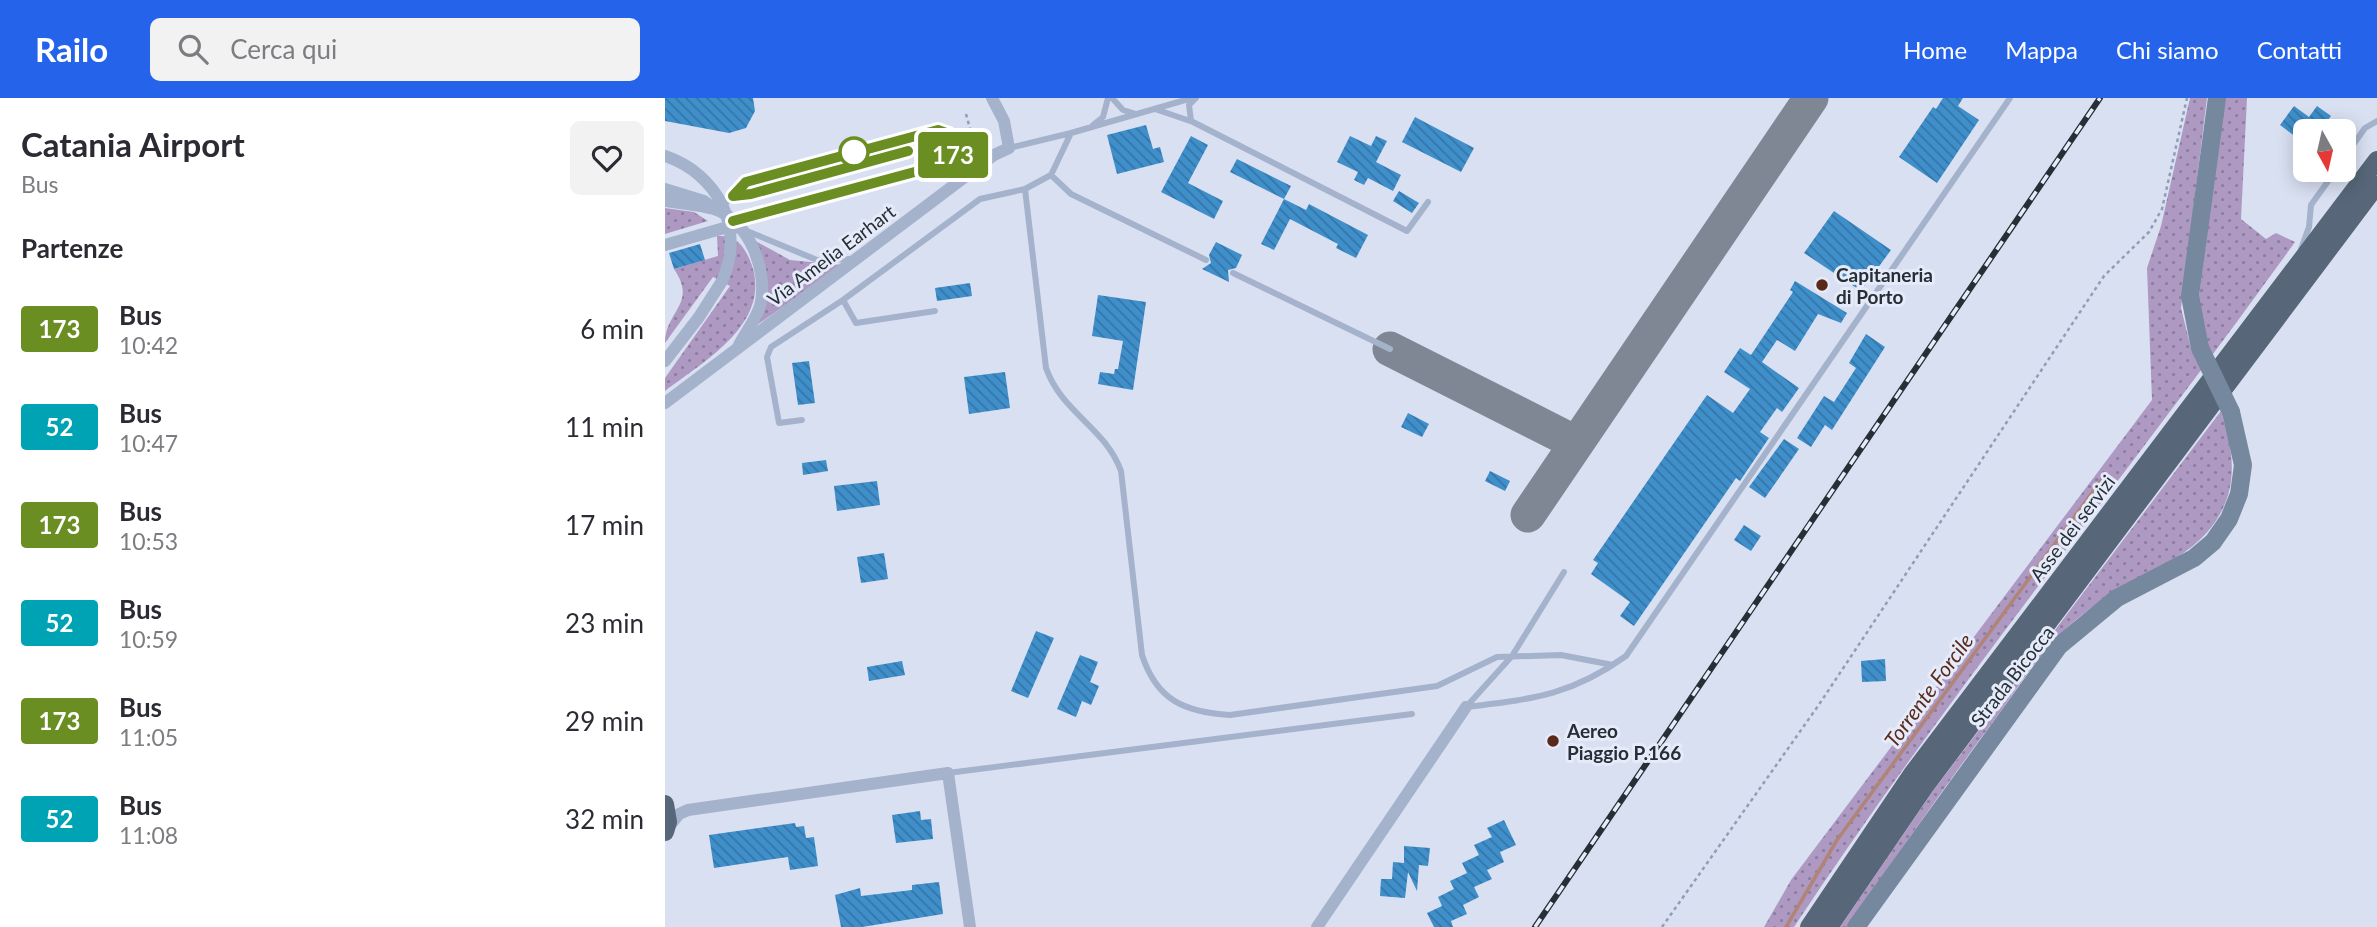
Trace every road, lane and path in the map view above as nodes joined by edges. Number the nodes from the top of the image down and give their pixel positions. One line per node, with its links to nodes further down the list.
1 (992, 98): 16 (street)
2 (1110, 98): 8 (lane); 12 (lane)
3 (1194, 98): 7 (lane); 11 (lane)
4 (2010, 98): 44 (lane)
5 (2187, 98): 53 (path)
6 (2217, 98): 56 (main road, Strada Bicocca, bridge)
7 (1155, 109): 8 (lane); 11 (lane)
8 (1139, 113): 12 (lane)
9 (966, 114): 18 (path)
10 (2377, 121): 15 (lane)
11 (1193, 122): 27 (lane)
12 (1088, 128): 14 (lane)
13 (925, 132): 25 (lane); 25 (lane); 29 (lane)
14 (1070, 132): 16 (lane); 20 (lane)
15 (2356, 141)
16 (1009, 148): 31 (street, Via Amelia Earhart)
17 (665, 156): 39 (street, bridge)
18 (978, 157)
19 (2377, 160): 36 (main road, Asse dei servizi)
20 (1051, 175): 23 (lane); 32 (lane)
21 (2327, 182): 36 (lane)
22 (2377, 185): 55 (main road, Asse dei servizi)
23 (1025, 189): 34 (lane); 43 (lane)
24 (665, 190): 28 (street)
25 (733, 196): 28 (lane)
26 (665, 201): 28 (street)
27 (1428, 202)
28 (715, 210): 29 (street)
29 (738, 225): 30 (street); 31 (lane); 38 (street)
30 (665, 245)
31 (858, 258): 38 (street, Via Amelia Earhart)
32 (1206, 260)
33 (1233, 273): 37 (lane)
34 (843, 300): 35 (lane); 41 (lane)
35 (935, 312)
36 (2249, 330): 54 (main road, Asse dei servizi)
37 (1389, 349)
38 (735, 352): 40 (street, Via Amelia Earhart)
39 (665, 361)
40 (665, 403)
41 (803, 420)
42 (1564, 572): 43 (lane)
43 (1512, 656): 44 (lane); 45 (lane)
44 (1613, 666): 45 (lane)
45 (1466, 707): 52 (street)
46 (1412, 714): 47 (lane)
47 (948, 773): 49 (street); 51 (street)
48 (665, 803): 49 (street); 50 (main road)
49 (688, 810): 50 (street)
50 (665, 832)
51 (970, 927)
52 (1317, 927)
53 (1662, 927)
54 (1809, 927)
55 (1829, 927)
56 (1856, 927)

